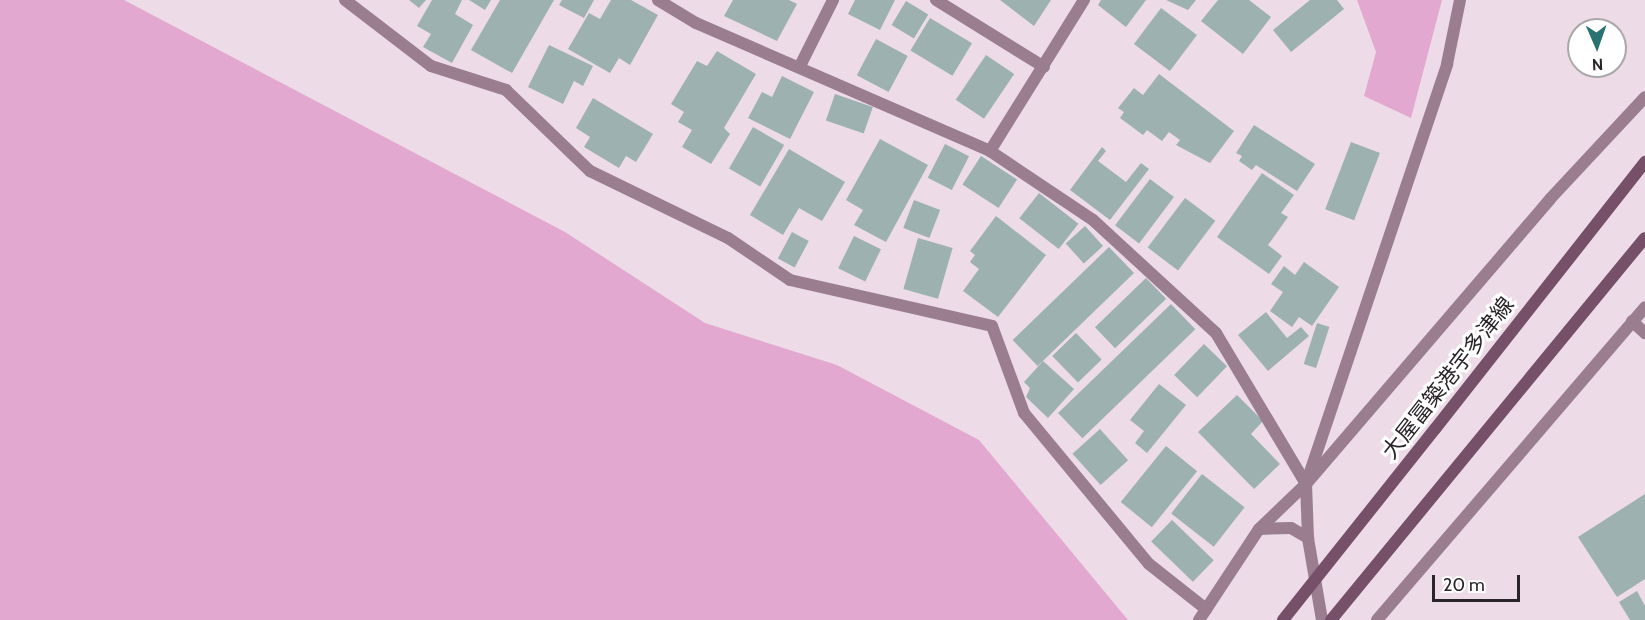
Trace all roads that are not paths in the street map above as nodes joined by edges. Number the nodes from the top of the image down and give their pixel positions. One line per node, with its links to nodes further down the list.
1 (345, 0): 19 (street)
2 (658, 0): 7 (street)
3 (833, 0): 7 (street)
4 (936, 0): 8 (street)
5 (1084, 0): 8 (street)
6 (1460, 0): 16 (street)
7 (800, 66): 10 (street)
8 (1044, 67): 10 (street)
9 (1645, 97): 16 (street)
10 (990, 151): 16 (street)
11 (1645, 162): 22 (main road, 大屋冨築港宇多津線, bridge)
12 (1645, 238): 24 (main road)
13 (1645, 307): 14 (street)
14 (1632, 321): 15 (street); 20 (street)
15 (1645, 333)
16 (1306, 484): 17 (street); 18 (street)
17 (1259, 529): 18 (street); 19 (street)
18 (1308, 538): 23 (street)
19 (1206, 609): 21 (street)
20 (1378, 619)
21 (1199, 620)
22 (1283, 620)
23 (1322, 620)
24 (1331, 620)

